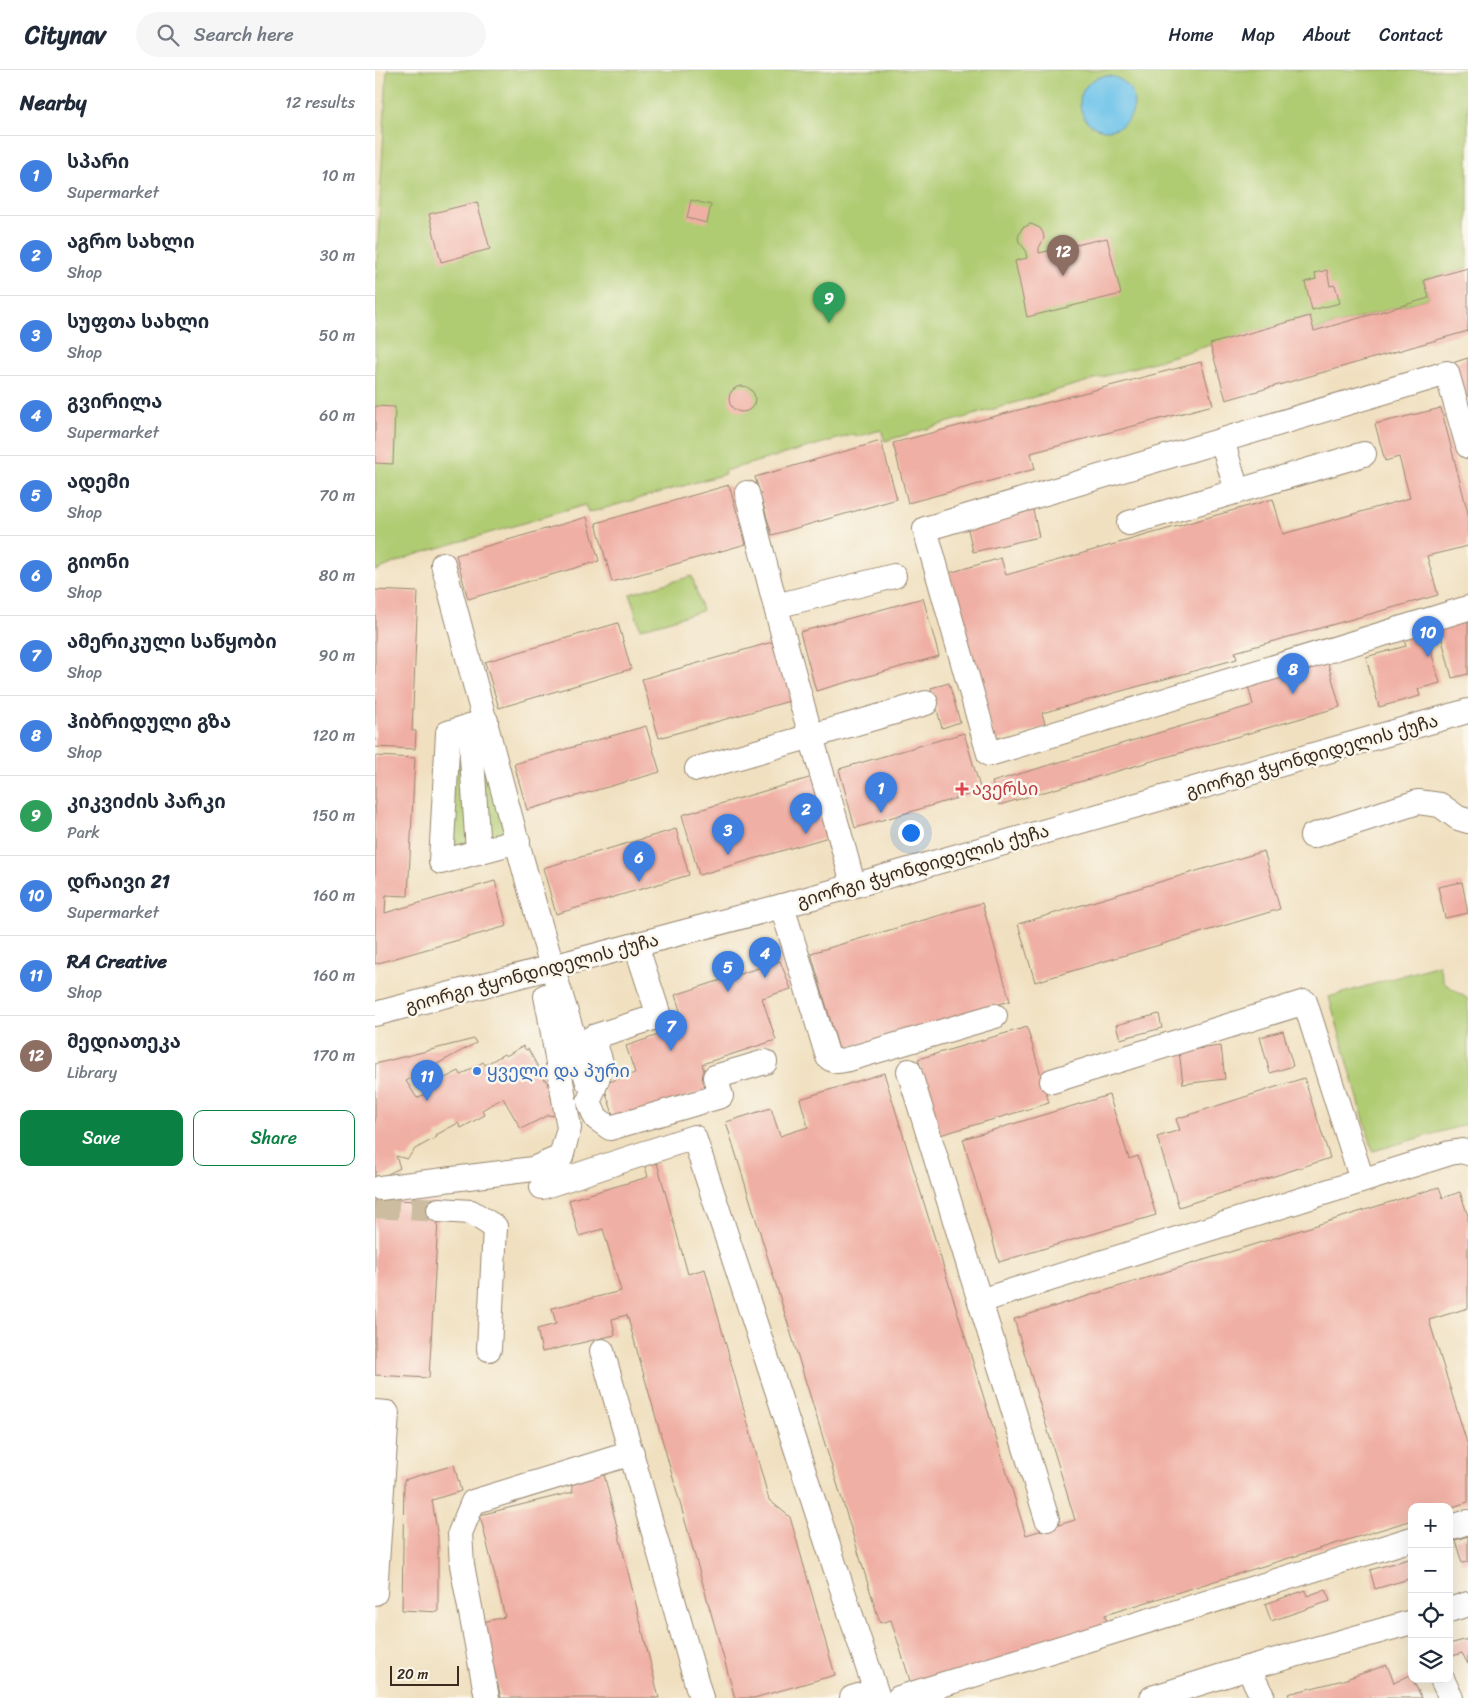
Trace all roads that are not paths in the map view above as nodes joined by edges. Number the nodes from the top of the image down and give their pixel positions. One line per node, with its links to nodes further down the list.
1 (1222, 440): 2 (street); 4 (street); 10 (street)
2 (1468, 446)
3 (1365, 454): 4 (street)
4 (1237, 491): 6 (street)
5 (747, 493): 9 (street)
6 (1129, 523)
7 (443, 564): 13 (street)
8 (894, 576): 9 (street)
9 (776, 606): 14 (street)
10 (1468, 608)
11 (926, 703): 14 (street)
12 (1468, 711): 23 (street, გიორგი ჭყონდიდელის ქუჩა)
13 (478, 724): 16 (street); 17 (street); 18 (street)
14 (811, 736): 15 (street); 23 (street)
15 (697, 768)
16 (506, 797): 17 (street); 21 (street)
17 (475, 799): 18 (street); 22 (street)
18 (445, 801): 22 (street)
19 (1468, 821): 20 (street)
20 (1312, 836)
21 (518, 841): 22 (street); 26 (street)
22 (478, 852)
23 (853, 886): 24 (street, გიორგი ჭყონდიდელის ქუჩა)
24 (782, 906): 25 (street, გიორგი ჭყონდიდელის ქუჩა); 28 (street)
25 (636, 945): 26 (street, გიორგი ჭყონდიდელის ქუჩა); 29 (street)
26 (545, 968): 27 (street, გიორგი ჭყონდიდელის ქუჩა); 31 (street); 36 (street)
27 (375, 1014)
28 (995, 1016)
29 (765, 1062)
30 (909, 1070): 38 (street)
31 (588, 1082)
32 (1052, 1082): 34 (street)
33 (1468, 1153): 34 (street)
34 (1362, 1180): 38 (street)
35 (542, 1187): 53 (street)
36 (380, 1188)
37 (439, 1210): 39 (street)
38 (980, 1301): 43 (street)
39 (489, 1349)
40 (602, 1351): 42 (street)
41 (375, 1412): 47 (street)
42 (631, 1453): 54 (street); 55 (street)
43 (1047, 1519)
44 (1468, 1522): 45 (street)
45 (1453, 1527)
46 (1408, 1540): 57 (street)
47 (375, 1593)
48 (1468, 1604): 49 (street)
49 (1453, 1609)
50 (1408, 1623): 51 (street)
51 (1248, 1668): 58 (street); 59 (street)
52 (1444, 1683): 60 (street)
53 (877, 1695): 56 (street)
54 (487, 1698)
55 (701, 1698)
56 (852, 1698)
57 (899, 1698)
58 (1152, 1698)
59 (1263, 1698)
60 (1451, 1698)

